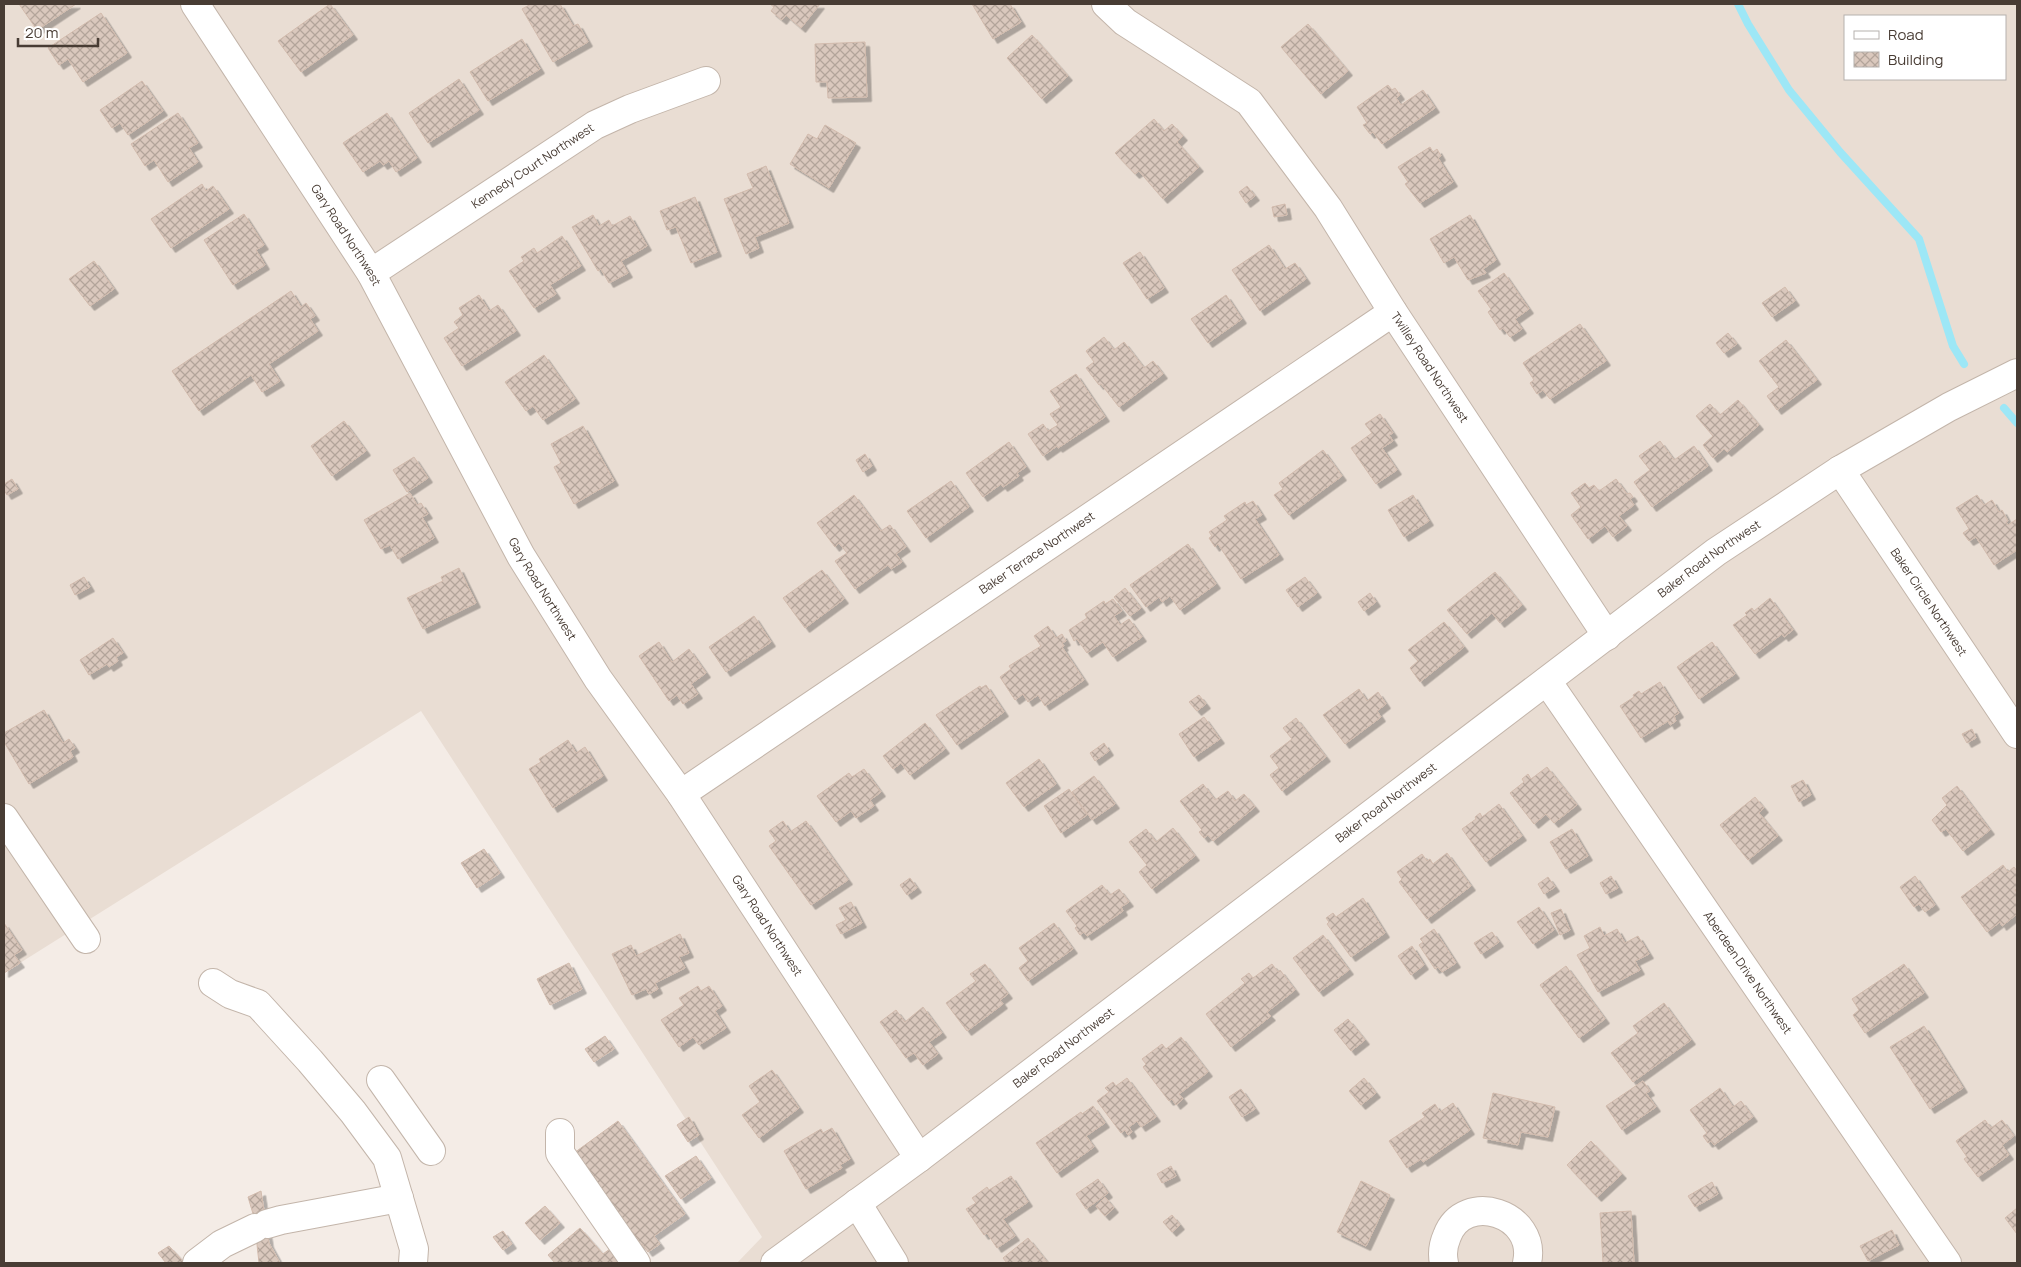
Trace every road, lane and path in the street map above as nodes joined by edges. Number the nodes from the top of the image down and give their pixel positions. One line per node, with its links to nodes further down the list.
1 (194, 4): 4 (street, Gary Road Northwest)
2 (1106, 4): 5 (street, Twilley Road Northwest)
3 (706, 81): 4 (street, Kennedy Court Northwest)
4 (371, 273): 11 (street, Gary Road Northwest)
5 (1393, 312): 8 (street, Twilley Road Northwest); 11 (street, Baker Terrace Northwest)
6 (2017, 373): 7 (street, Baker Road Northwest)
7 (1840, 470): 8 (street, Baker Road Northwest); 10 (street, Baker Circle Northwest)
8 (1607, 636): 9 (street, Baker Road Northwest)
9 (1547, 681): 18 (street, Baker Road Northwest); 28 (street, Aberdeen Drive Northwest)
10 (2017, 734)
11 (681, 794): 18 (street, Gary Road Northwest)
12 (4, 818): 13 (street)
13 (86, 939)
14 (213, 983): 15 (street)
15 (346, 1104): 17 (street); 19 (street)
16 (560, 1133): 23 (street)
17 (431, 1151)
18 (919, 1158): 20 (street, Baker Road Northwest)
19 (399, 1198): 21 (street); 22 (street)
20 (857, 1203): 24 (street, Baker Road Northwest); 25 (street)
21 (197, 1263)
22 (414, 1263)
23 (636, 1263)
24 (775, 1263)
25 (894, 1263)
26 (1444, 1263): 27 (street)
27 (1527, 1263)
28 (1947, 1263)

